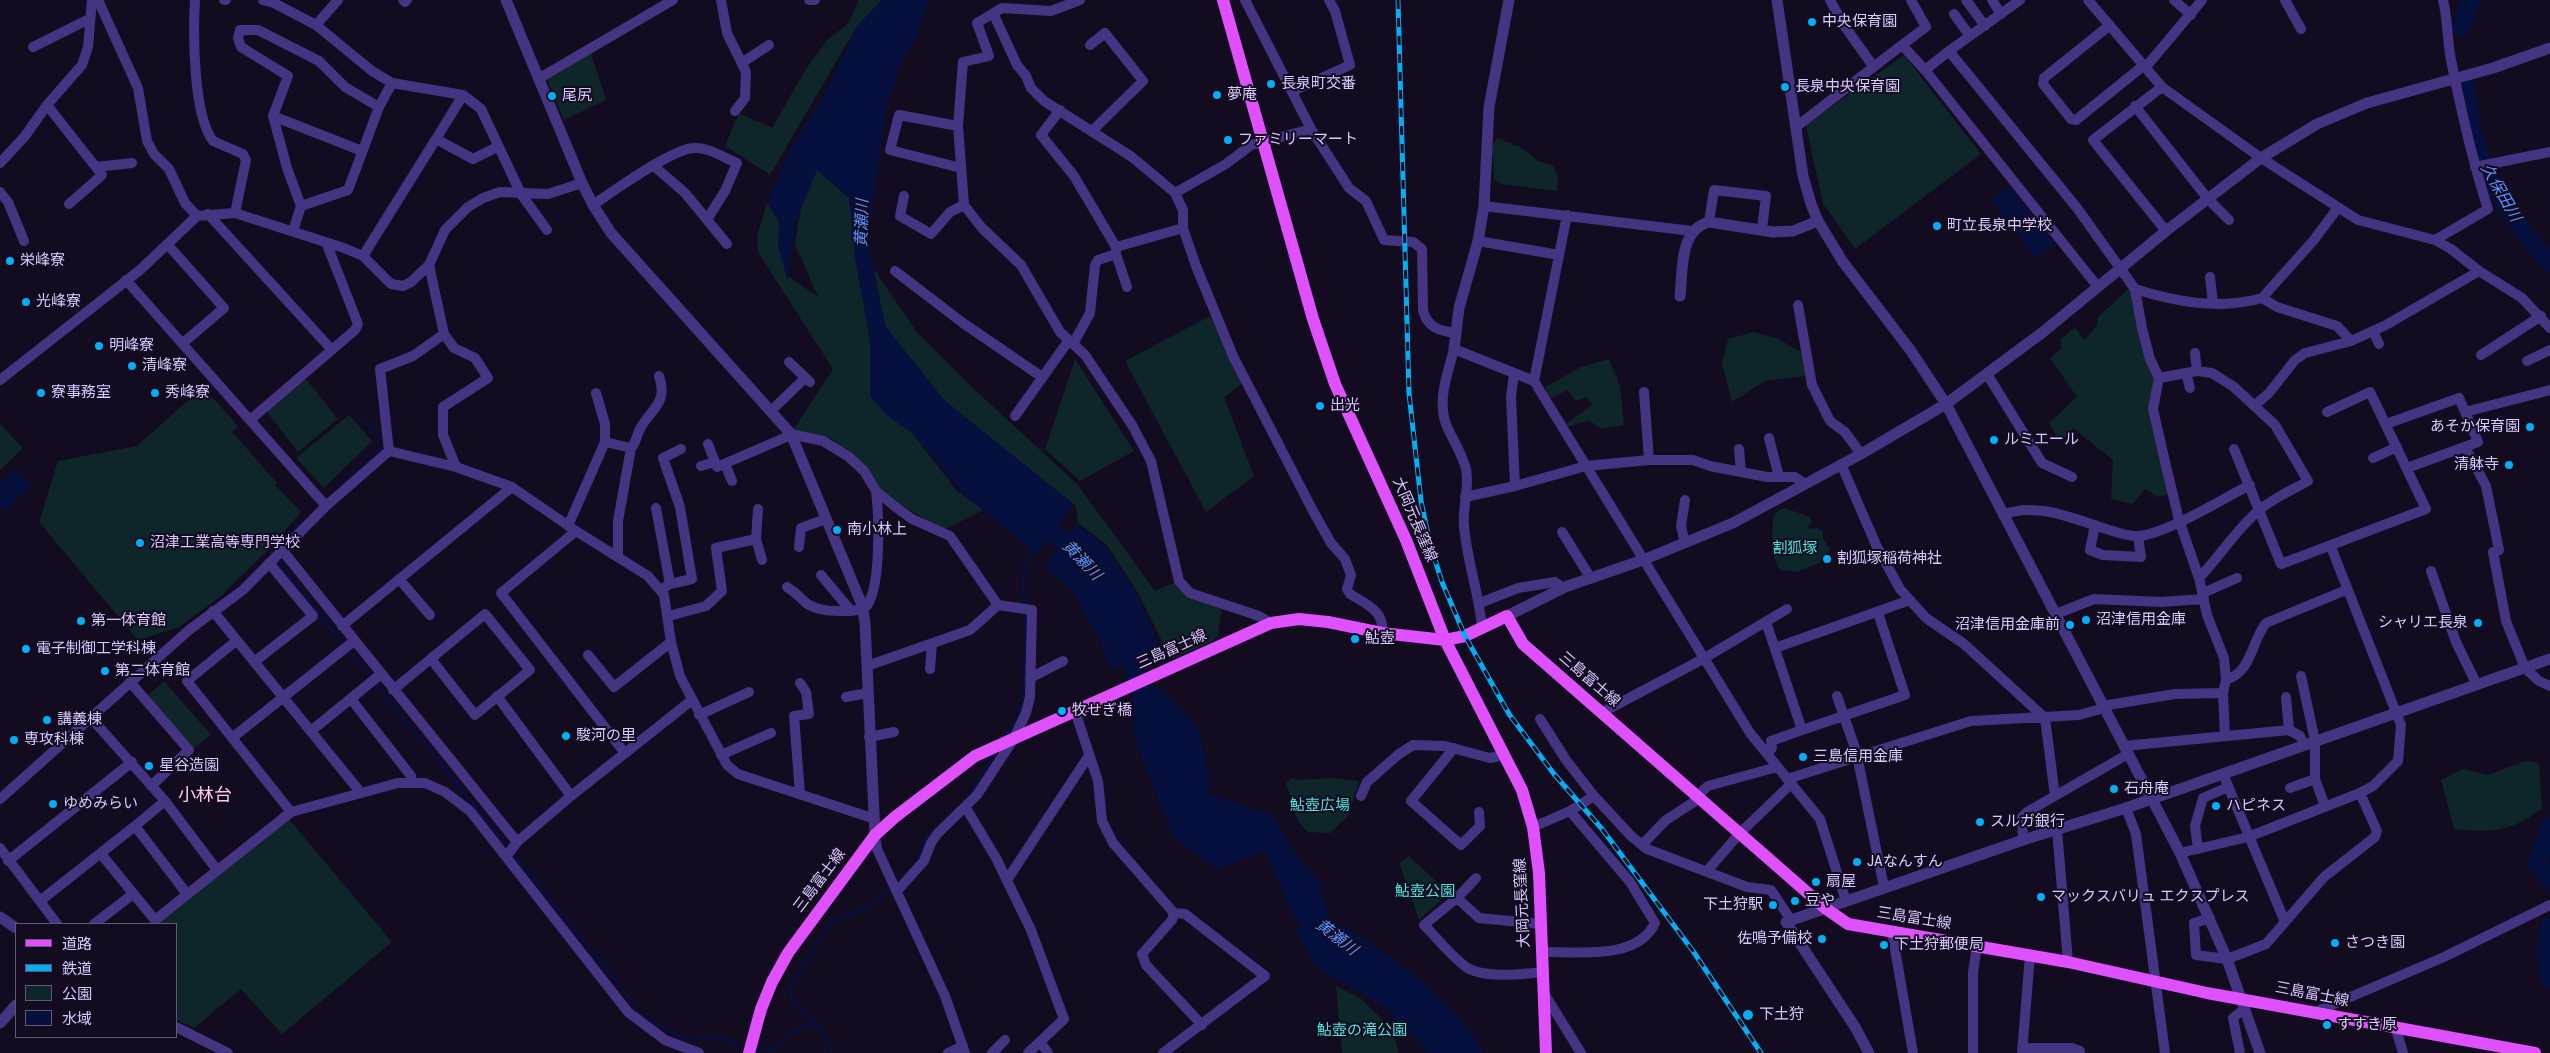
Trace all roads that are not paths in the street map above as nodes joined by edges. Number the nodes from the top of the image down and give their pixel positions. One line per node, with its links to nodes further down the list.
1 (92, 0): 35 (street)
2 (98, 0): 94 (street)
3 (195, 0): 91 (street)
4 (262, 0): 36 (street)
5 (338, 0): 36 (street)
6 (402, 0): 7 (street)
7 (407, 0)
8 (506, 0): 52 (street)
9 (673, 0): 52 (street)
10 (721, 0): 47 (street)
11 (809, 0): 12 (street)
12 (815, 0)
13 (1025, 0): 30 (street)
14 (1080, 0): 30 (street)
15 (1223, 0): 68 (main road, 大岡元長窪線)
16 (1245, 0): 55 (street)
17 (1328, 0): 55 (street)
18 (1509, 0): 89 (street)
19 (1777, 0): 64 (street)
20 (1830, 0): 48 (street)
21 (1912, 0): 43 (street)
22 (1966, 0): 38 (street)
23 (1992, 0): 33 (street)
24 (2020, 0): 33 (street)
25 (2088, 0): 37 (street)
26 (2174, 0): 34 (street)
27 (2202, 0): 34 (street)
28 (2285, 0): 39 (street)
29 (2443, 0): 51 (street)
30 (1030, 10): 31 (street)
31 (993, 12): 60 (street); 63 (street)
32 (1954, 14): 40 (street)
33 (2001, 14): 38 (street)
34 (2191, 14): 49 (street)
35 (89, 19): 44 (street); 57 (street)
36 (316, 25): 53 (street)
37 (2110, 25): 49 (street); 49 (street)
38 (1985, 26): 40 (street)
39 (2301, 29)
40 (1970, 36): 46 (street)
41 (1090, 44): 66 (street)
42 (769, 45): 47 (street)
43 (1902, 45): 48 (street); 50 (street)
44 (33, 48)
45 (2550, 48): 51 (street)
46 (1949, 51): 50 (street); 115 (street)
47 (742, 62): 61 (street)
48 (1874, 66): 64 (street)
49 (2144, 67): 54 (street)
50 (1925, 70): 121 (street)
51 (2455, 77): 72 (street); 76 (street)
52 (538, 79): 79 (street)
53 (392, 83): 56 (street); 59 (street)
54 (2162, 87): 58 (street); 72 (street)
55 (1293, 91): 65 (street)
56 (463, 95): 67 (street); 69 (street)
57 (47, 106): 73 (street); 77 (street)
58 (2136, 106): 84 (street); 104 (street)
59 (379, 107): 62 (street); 70 (street)
60 (1060, 110): 66 (street); 111 (street)
61 (735, 111)
62 (272, 116): 70 (street); 88 (street)
63 (958, 126): 78 (street); 78 (street)
64 (1796, 127): 97 (street)
65 (1311, 129): 68 (street); 130 (street)
66 (1093, 130): 81 (street)
67 (436, 139): 69 (street); 113 (street)
68 (1264, 143): 81 (street); 243 (main road, 大岡元長窪線)
69 (497, 147): 82 (street)
70 (362, 151): 88 (street)
71 (2550, 152): 76 (street)
72 (2261, 158): 84 (street); 90 (street)
73 (0, 161)
74 (132, 163): 77 (street)
75 (654, 166): 86 (street); 95 (street); 95 (street)
76 (2479, 166): 105 (street)
77 (96, 167): 85 (street)
78 (961, 168): 87 (street)
79 (582, 182): 82 (street); 86 (street)
80 (0, 192): 106 (street)
81 (1175, 193): 99 (street)
82 (521, 194): 101 (street); 114 (street)
83 (904, 196): 87 (street)
84 (2208, 199): 96 (street); 104 (street)
85 (69, 204)
86 (593, 205): 158 (street)
87 (964, 205): 133 (street)
88 (301, 206): 103 (street)
89 (1484, 206): 93 (street); 107 (street)
90 (2337, 209): 105 (street); 124 (street)
91 (235, 213): 92 (street); 103 (street)
92 (208, 214): 94 (street); 137 (street)
93 (1567, 215): 102 (street); 112 (street)
94 (197, 216): 110 (street)
95 (708, 218): 109 (street)
96 (2229, 220)
97 (1818, 221): 100 (street); 156 (street)
98 (1709, 222): 100 (street); 100 (street); 102 (street)
99 (1182, 228): 111 (street); 242 (street)
100 (1762, 229)
101 (547, 230)
102 (1692, 231): 123 (street)
103 (293, 232): 108 (street)
104 (2166, 232): 115 (street)
105 (2435, 240): 117 (street)
106 (24, 241)
107 (1478, 241): 112 (street); 130 (street)
108 (326, 242): 113 (street); 137 (street)
109 (727, 244)
110 (168, 246): 119 (street); 134 (street)
111 (1116, 250): 120 (street); 133 (street)
112 (1560, 255): 151 (street)
113 (363, 256): 114 (street)
114 (429, 265): 131 (street)
115 (2121, 267): 121 (street); 122 (street)
116 (895, 271): 148 (street)
117 (2479, 271): 127 (street); 129 (street)
118 (2210, 278): 125 (street)
119 (126, 280): 134 (street); 150 (street)
120 (1127, 287)
121 (2098, 287): 146 (street)
122 (2136, 289): 125 (street); 149 (street)
123 (1680, 296)
124 (2262, 298): 125 (street); 132 (street)
125 (2213, 303)
126 (1798, 304): 175 (street)
127 (2541, 316): 128 (street); 140 (street)
128 (2550, 328)
129 (2373, 331): 132 (street); 135 (street)
130 (1456, 333): 136 (street)
131 (444, 334): 174 (street); 182 (street)
132 (2351, 341): 157 (street)
133 (1071, 342): 148 (street); 239 (street)
134 (183, 343): 162 (street)
135 (2379, 344)
136 (1454, 349): 144 (street); 193 (street)
137 (332, 350): 162 (street)
138 (2550, 350): 141 (street)
139 (2195, 353): 143 (street)
140 (2481, 355)
141 (2527, 361)
142 (789, 362): 158 (street)
143 (2197, 371): 145 (street); 157 (street)
144 (1514, 373): 151 (street); 190 (street)
145 (2186, 373): 149 (street); 152 (street)
146 (1988, 374): 156 (street); 186 (street)
147 (659, 376): 170 (street)
148 (1042, 377): 161 (street)
149 (2159, 378): 201 (street)
150 (0, 380)
151 (1534, 381): 181 (street)
152 (2190, 388)
153 (2550, 390): 160 (street)
154 (1644, 392): 177 (street)
155 (596, 393): 166 (street)
156 (1946, 404): 175 (street); 199 (street)
157 (2254, 406): 198 (street)
158 (771, 411): 164 (street)
159 (2327, 412): 163 (street)
160 (2465, 412): 163 (street); 169 (street)
161 (1015, 416)
162 (250, 420): 195 (street)
163 (2386, 424): 168 (street)
164 (791, 434): 178 (street); 192 (street); 200 (street)
165 (1769, 438): 185 (street)
166 (605, 442): 170 (street); 203 (street)
167 (708, 444): 178 (street)
168 (2397, 447): 176 (street); 183 (street)
169 (2465, 447): 183 (street); 256 (street)
170 (631, 448): 211 (street)
171 (681, 449): 221 (street)
172 (1739, 449): 184 (street)
173 (2234, 449): 189 (street)
174 (388, 451): 182 (street); 195 (street)
175 (1861, 454): 179 (street)
176 (2374, 458)
177 (1649, 460): 181 (street); 184 (street)
178 (720, 463): 180 (street); 187 (street)
179 (1840, 464): 188 (street); 227 (street)
180 (701, 466)
181 (1586, 466): 190 (street); 213 (street)
182 (456, 467): 191 (street)
183 (2407, 468): 208 (street)
184 (1741, 472): 185 (street)
185 (1779, 477): 188 (street)
186 (2072, 477)
187 (732, 481)
188 (1805, 484): 207 (street)
189 (2250, 485): 198 (street); 201 (street)
190 (1514, 486): 193 (street)
191 (512, 487): 203 (street); 220 (street)
192 (876, 491): 229 (street); 231 (street)
193 (1465, 497): 228 (street)
194 (1685, 500): 207 (street)
195 (326, 506): 210 (street)
196 (656, 508): 221 (street)
197 (758, 509): 206 (street)
198 (2260, 510): 208 (street); 218 (street)
199 (2003, 515): 202 (street); 234 (street)
200 (826, 519): 209 (street); 231 (street)
201 (2180, 520): 205 (street); 218 (street)
202 (2095, 525): 205 (street); 205 (street)
203 (572, 529): 211 (street); 298 (street)
204 (1562, 532): 217 (street)
205 (2138, 536)
206 (756, 539): 212 (street); 236 (street)
207 (1684, 543): 213 (street)
208 (2331, 546): 225 (street)
209 (799, 547)
210 (282, 550): 214 (street); 240 (street)
211 (618, 556): 224 (street)
212 (762, 560)
213 (1643, 560): 217 (street); 251 (street)
214 (270, 562): 232 (street); 254 (street)
215 (2431, 571): 264 (street)
216 (821, 575): 231 (street)
217 (1590, 577): 223 (street)
218 (2200, 578): 226 (street)
219 (2237, 578): 226 (street)
220 (399, 579): 235 (street); 240 (street)
221 (670, 584): 224 (street)
222 (787, 587): 231 (street)
223 (1563, 588): 228 (street); 237 (street)
224 (660, 590): 236 (street)
225 (2346, 590): 261 (street); 279 (street)
226 (2203, 596): 234 (street); 261 (street)
227 (1910, 600): 233 (street); 284 (street)
228 (1480, 603): 241 (street)
229 (998, 605): 247 (street); 260 (street)
230 (1786, 609): 238 (street)
231 (857, 610): 255 (street)
232 (213, 611): 244 (street); 262 (street)
233 (1878, 613): 248 (street); 282 (street)
234 (2056, 614): 277 (street)
235 (430, 615)
236 (668, 616): 246 (street)
237 (1507, 616): 241 (main road, 三島富士線); 280 (main road, 三島富士線)
238 (1766, 622): 248 (street); 251 (street)
239 (1271, 623): 242 (main road, 三島富士線); 278 (main road, 三島富士線)
240 (342, 626): 245 (street)
241 (1482, 628): 243 (main road, 三島富士線)
242 (1382, 633): 243 (main road, 三島富士線)
243 (1445, 640): 301 (main road, 大岡元長窪線)
244 (236, 641): 254 (street); 293 (street)
245 (354, 641): 258 (street); 272 (street)
246 (671, 642): 249 (street); 276 (street)
247 (932, 643): 255 (street); 257 (street)
248 (1775, 648): 286 (street)
249 (588, 655)
250 (431, 659): 266 (street); 270 (street); 270 (street)
251 (1703, 659): 280 (street); 299 (street)
252 (2550, 660): 256 (street)
253 (1063, 661): 260 (street)
254 (254, 662): 272 (street)
255 (866, 666): 268 (street)
256 (2525, 668): 264 (street); 265 (street)
257 (930, 669)
258 (381, 674): 266 (street); 275 (street)
259 (2301, 676): 294 (street)
260 (1030, 678): 295 (street)
261 (2226, 680): 269 (street)
262 (130, 682): 283 (street); 310 (street)
263 (800, 684): 315 (street)
264 (2476, 684): 279 (street)
265 (2550, 686)
266 (393, 690): 338 (street)
267 (749, 692): 281 (street)
268 (868, 693): 274 (street); 291 (street)
269 (2223, 693): 277 (street); 292 (street)
270 (497, 696): 316 (street)
271 (1836, 696): 282 (street)
272 (282, 697): 288 (street); 293 (street)
273 (2286, 697): 287 (street)
274 (846, 698)
275 (351, 699): 288 (street); 309 (street)
276 (692, 700): 281 (street); 298 (street)
277 (2103, 707): 284 (street); 297 (street)
278 (1075, 711): 295 (main road, 三島富士線); 302 (street)
279 (2396, 712): 294 (street); 314 (street)
280 (1601, 713): 320 (main road, 三島富士線)
281 (699, 715): 300 (street)
282 (1844, 717): 286 (street); 303 (street)
283 (91, 718): 304 (street); 322 (street)
284 (2045, 718): 303 (street); 319 (street)
285 (1540, 719): 318 (street)
286 (1802, 730): 299 (street)
287 (2289, 730): 292 (street); 294 (street)
288 (311, 731): 313 (street)
289 (894, 732): 291 (street)
290 (771, 733): 300 (street)
291 (869, 736): 330 (street)
292 (2224, 736): 297 (street)
293 (232, 738): 328 (street)
294 (2309, 743): 306 (street); 307 (street)
295 (1004, 744): 325 (street); 335 (main road, 三島富士線)
296 (1454, 748): 301 (street); 317 (street); 329 (street)
297 (2126, 750): 319 (street); 321 (street)
298 (624, 752): 316 (street)
299 (1767, 754): 305 (street)
300 (721, 755): 315 (street)
301 (1505, 755): 332 (main road, 大岡元長窪線)
302 (1088, 757): 349 (street); 359 (street)
303 (1857, 757): 308 (street); 350 (street)
304 (132, 762): 310 (street); 345 (street)
305 (1777, 767): 308 (street); 320 (street)
306 (2222, 774): 311 (street); 321 (street)
307 (2315, 779): 312 (street); 324 (street)
308 (1789, 782): 334 (street); 356 (street)
309 (412, 783): 313 (street); 344 (street)
310 (151, 786): 323 (street)
311 (2228, 787): 336 (street); 341 (street)
312 (2290, 788)
313 (361, 793): 328 (street)
314 (2360, 793): 324 (street); 363 (street)
315 (800, 794): 330 (street)
316 (571, 796): 338 (street)
317 (1361, 796)
318 (1594, 796): 327 (street); 339 (street)
319 (2055, 796): 337 (street)
320 (1698, 797): 334 (main road, 三島富士線); 339 (street)
321 (2151, 798): 326 (street); 342 (street)
322 (0, 799)
323 (165, 802): 331 (street); 346 (street)
324 (2325, 806): 336 (street)
325 (966, 808): 349 (street); 351 (street)
326 (2126, 808): 333 (street); 375 (street)
327 (1570, 810): 332 (street); 370 (street)
328 (291, 812): 346 (street)
329 (1480, 812)
330 (872, 818): 335 (street)
331 (135, 826): 343 (street); 353 (street)
332 (1533, 827): 366 (main road, 大岡元長窪線)
333 (2057, 829): 337 (street); 373 (street)
334 (1740, 834): 347 (street); 358 (main road, 三島富士線)
335 (875, 835): 351 (street); 390 (main road, 三島富士線)
336 (2248, 836): 341 (street); 363 (street)
337 (2023, 840): 350 (street)
338 (517, 842): 344 (street)
339 (1642, 845): 347 (street)
340 (0, 848): 345 (street)
341 (2198, 849): 342 (street)
342 (2180, 853): 361 (street)
343 (101, 854): 352 (street); 355 (street)
344 (506, 857): 389 (street)
345 (8, 861): 355 (street)
346 (217, 870): 353 (street)
347 (1708, 871): 362 (street)
348 (1476, 878): 354 (street)
349 (1007, 880): 385 (street)
350 (1884, 887): 356 (street)
351 (897, 891): 386 (street)
352 (133, 894): 353 (street); 365 (street)
353 (187, 894)
354 (1458, 898): 366 (street); 374 (street)
355 (40, 901): 364 (street)
356 (1846, 901): 358 (street)
357 (2550, 905): 379 (street)
358 (1825, 908): 362 (street); 368 (main road, 三島富士線)
359 (1174, 913): 381 (street); 381 (street)
360 (0, 917): 367 (street)
361 (2210, 918): 372 (street); 372 (street)
362 (1791, 920): 398 (street)
363 (2286, 922): 372 (street)
364 (56, 923)
365 (95, 923)
366 (1541, 924): 370 (main road, 大岡元長窪線)
367 (15, 927)
368 (1892, 932): 369 (main road, 三島富士線); 399 (street)
369 (1977, 945): 371 (main road, 三島富士線); 400 (street)
370 (1543, 952): 374 (main road, 大岡元長窪線)
371 (2030, 955): 373 (main road, 三島富士線); 387 (street)
372 (2227, 959): 377 (street)
373 (2068, 962): 375 (main road, 三島富士線)
374 (1543, 972): 376 (main road, 大岡元長窪線)
375 (2157, 981): 377 (main road, 三島富士線); 402 (street)
376 (1544, 995): 396 (main road, 大岡元長窪線); 397 (street)
377 (2242, 1004): 379 (main road, 三島富士線); 403 (street); 404 (street)
378 (15, 1006): 380 (street)
379 (2314, 1013): 382 (main road, 三島富士線)
380 (0, 1023)
381 (1202, 1025): 395 (street)
382 (2395, 1026): 405 (street); 406 (main road, 三島富士線)
383 (178, 1028): 388 (street)
384 (1005, 1040): 392 (street)
385 (1040, 1042): 393 (street); 394 (street)
386 (964, 1050): 391 (street)
387 (2022, 1051): 401 (street)
388 (228, 1053)
389 (699, 1053)
390 (749, 1053)
391 (948, 1053)
392 (992, 1053)
393 (1028, 1053)
394 (1048, 1053)
395 (1163, 1053)
396 (1546, 1053)
397 (1581, 1053)
398 (1869, 1053)
399 (1913, 1053)
400 (1973, 1053)
401 (2080, 1053)
402 (2165, 1053)
403 (2240, 1053)
404 (2260, 1053)
405 (2402, 1053)
406 (2535, 1053)

